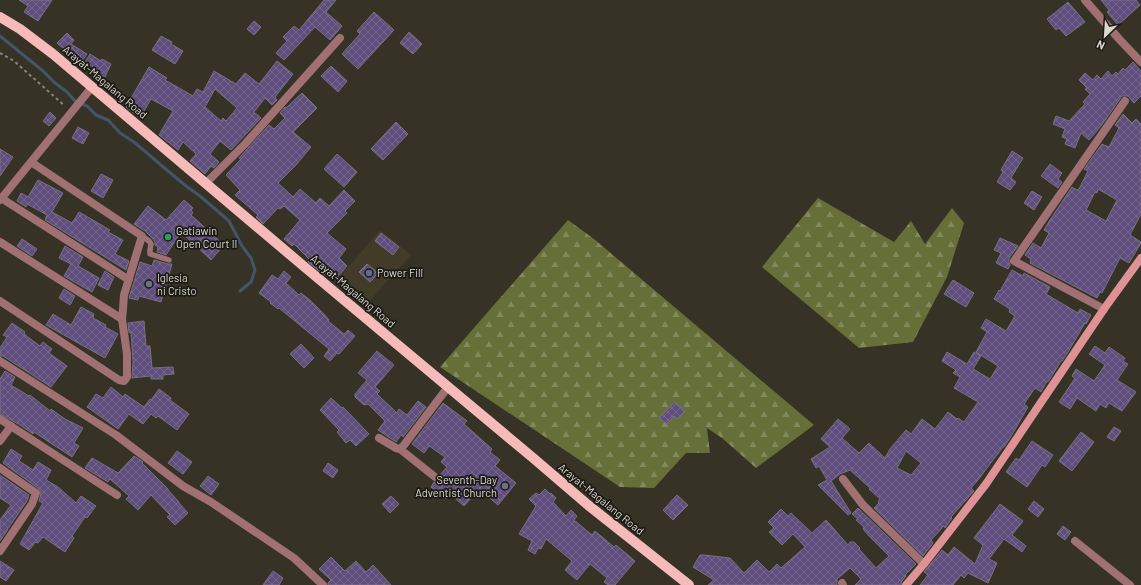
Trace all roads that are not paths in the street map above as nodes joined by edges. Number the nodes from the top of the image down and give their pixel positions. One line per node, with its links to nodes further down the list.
1 (1085, 0): 4 (street)
2 (0, 17): 5 (main road, Arayat-Magalang Road)
3 (340, 38): 8 (street)
4 (1141, 62)
5 (92, 87): 7 (street); 8 (main road, Arayat-Magalang Road)
6 (1125, 101): 16 (street)
7 (31, 162): 9 (street); 10 (street)
8 (206, 183): 19 (main road, Arayat-Magalang Road)
9 (1, 199): 14 (street)
10 (142, 236): 13 (lane); 14 (street)
11 (0, 242): 17 (street)
12 (1141, 258): 16 (street)
13 (169, 260)
14 (129, 279): 17 (street)
15 (0, 301): 17 (street)
16 (1104, 309): 31 (street)
17 (122, 318)
18 (0, 362): 32 (street)
19 (448, 387): 24 (street); 33 (main road, Arayat-Magalang Road)
20 (0, 419): 21 (street)
21 (11, 426): 23 (street); 28 (street)
22 (379, 438): 24 (street)
23 (0, 441)
24 (400, 448): 26 (street)
25 (0, 468): 30 (street)
26 (435, 477)
27 (843, 479): 31 (street)
28 (117, 495)
29 (1074, 541): 35 (street)
30 (0, 552)
31 (924, 564): 34 (street)
32 (324, 585)
33 (689, 585)
34 (906, 585)
35 (1130, 585)

